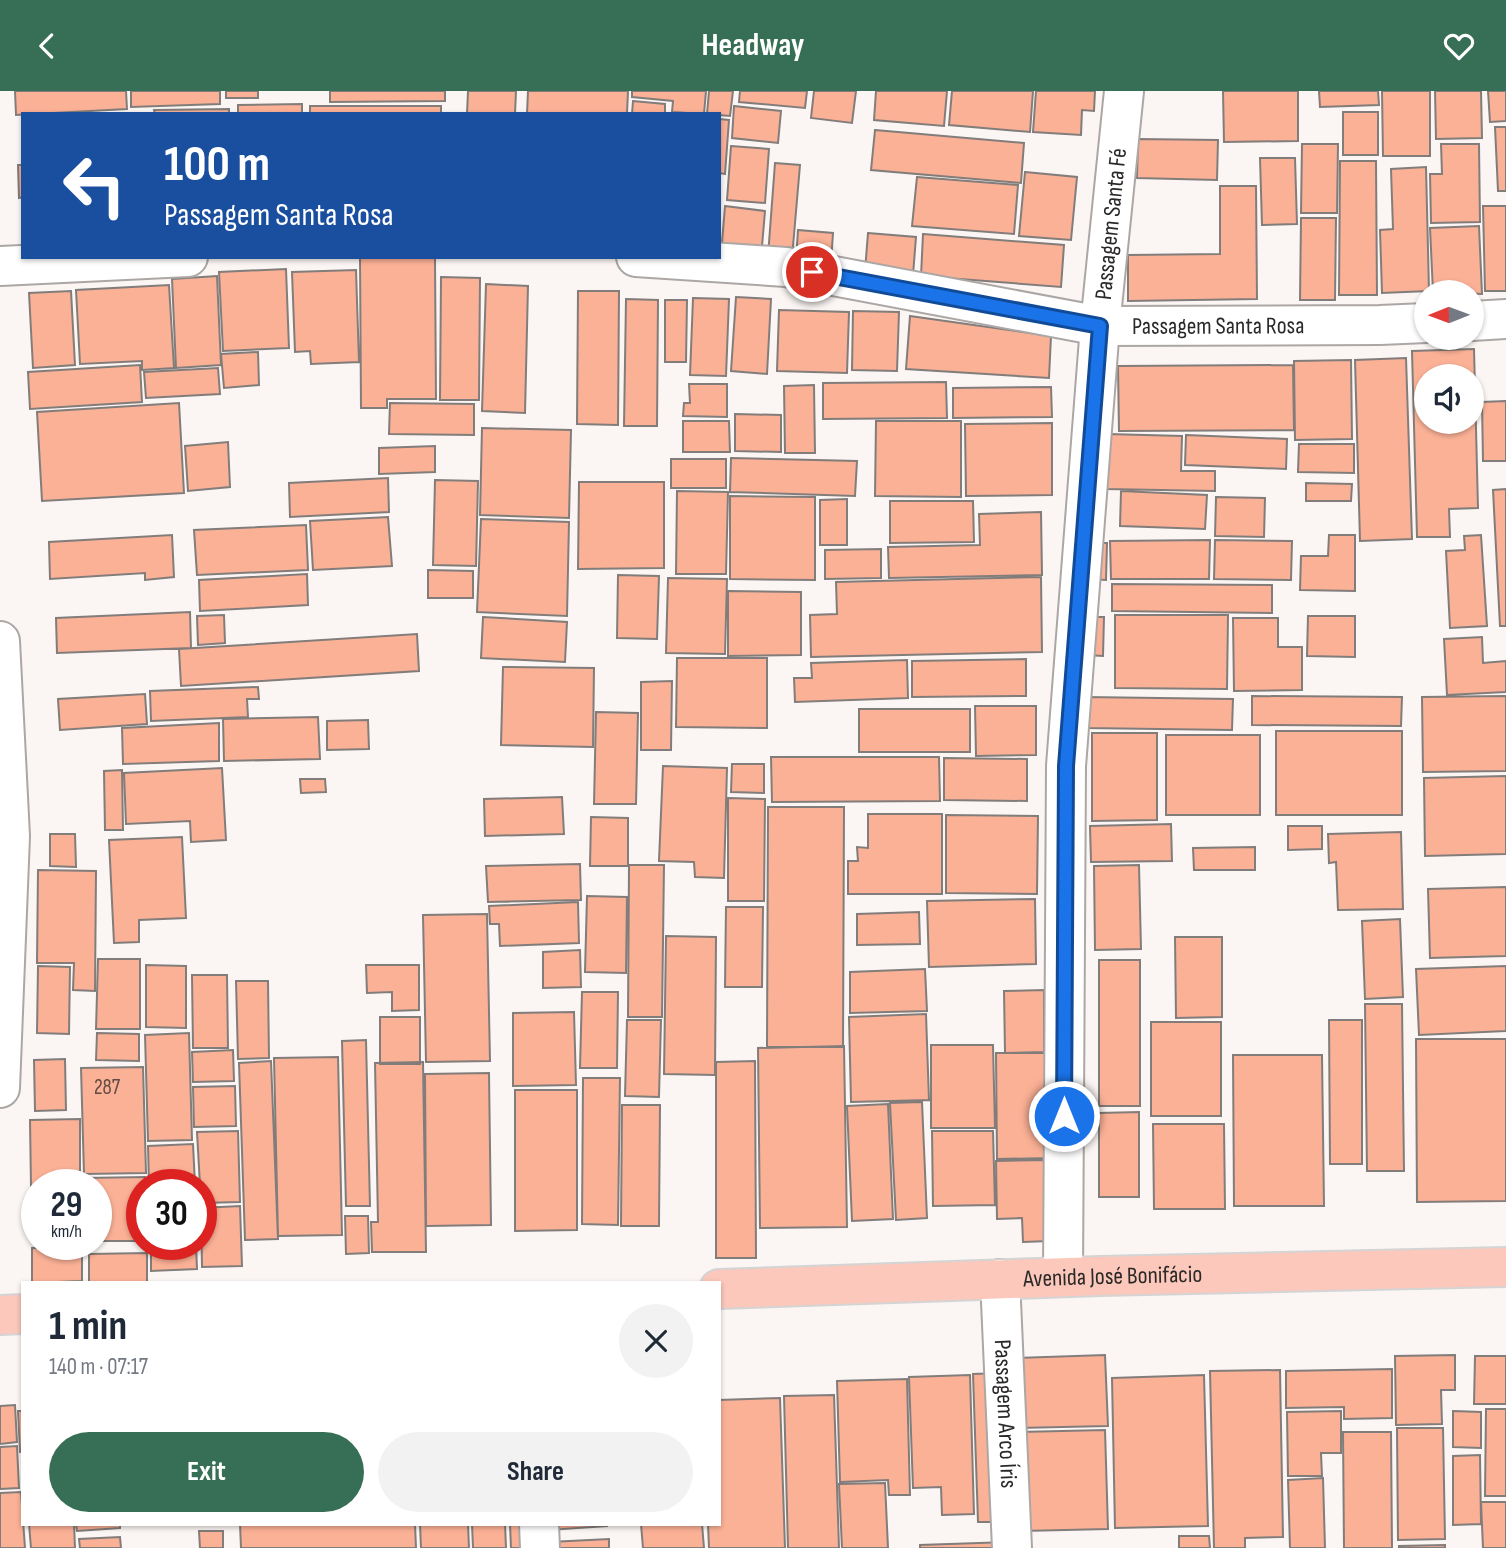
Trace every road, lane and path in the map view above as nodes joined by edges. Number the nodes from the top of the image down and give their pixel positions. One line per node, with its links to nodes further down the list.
1 (1124, 91): 8 (street, Passagem Santa Fé)
2 (146, 259): 4 (street)
3 (666, 259): 8 (street, Passagem Santa Rosa)
4 (0, 266)
5 (1506, 319): 6 (street)
6 (1484, 320)
7 (1414, 323): 8 (street, Passagem Santa Rosa)
8 (1100, 326): 12 (street, Passagem Santa Fé)
9 (0, 641): 10 (street)
10 (0, 1088)
11 (1506, 1268): 12 (main road, Avenida José Bonifácio)
12 (1063, 1277): 13 (main road, Avenida José Bonifácio)
13 (1000, 1279): 14 (main road, Avenida José Bonifácio); 19 (street, Passagem Arco Íris)
14 (721, 1289)
15 (21, 1314): 16 (main road)
16 (0, 1315)
17 (539, 1526): 18 (street)
18 (540, 1548)
19 (1012, 1548)

